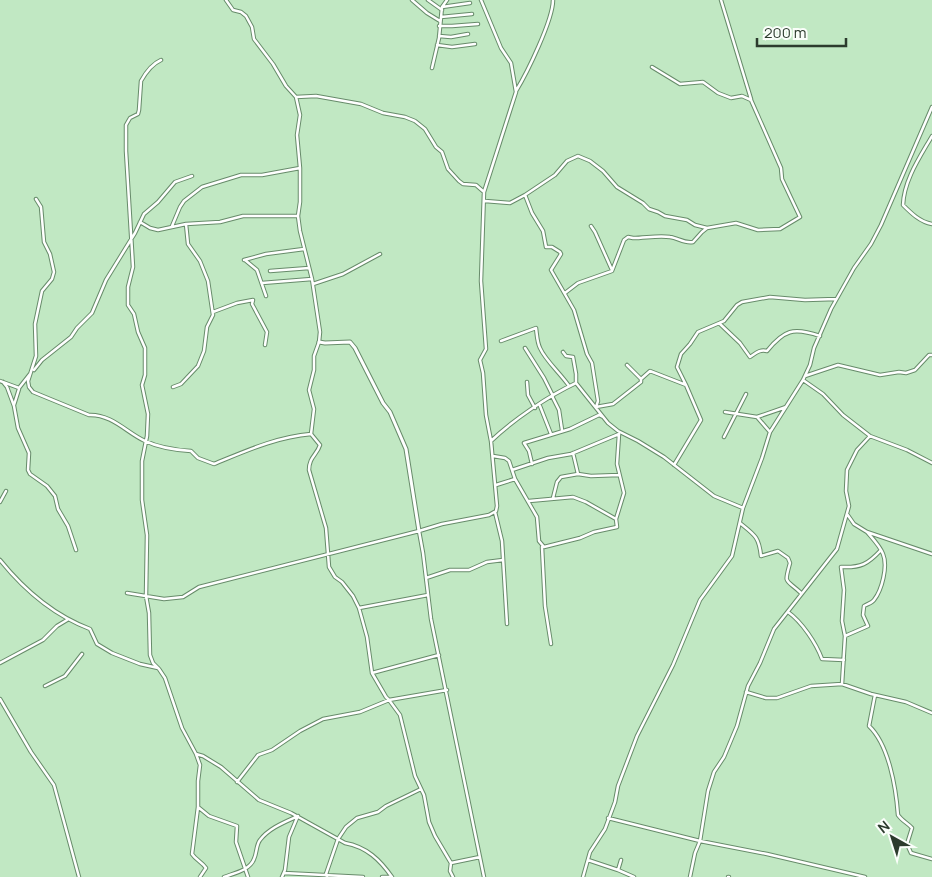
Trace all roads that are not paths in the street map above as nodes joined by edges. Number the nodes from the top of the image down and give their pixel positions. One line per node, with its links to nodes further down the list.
1 (226, 0): 23 (street)
2 (412, 0): 12 (street)
3 (428, 0): 9 (street)
4 (481, 0): 22 (street)
5 (554, 0): 22 (street)
6 (722, 0): 24 (street)
7 (445, 1): 9 (street)
8 (470, 4): 9 (street)
9 (442, 9): 11 (street)
10 (472, 14): 11 (street)
11 (441, 16): 12 (street)
12 (440, 21): 14 (street)
13 (478, 24): 14 (street)
14 (439, 26): 16 (street)
15 (468, 34): 16 (street)
16 (439, 36): 18 (street)
17 (475, 44): 18 (street)
18 (437, 45): 21 (street)
19 (161, 60): 40 (street)
20 (652, 67): 24 (street)
21 (432, 68)
22 (516, 92): 29 (street)
23 (296, 97): 27 (street); 29 (street)
24 (751, 100): 39 (street)
25 (932, 107): 51 (street)
26 (932, 136): 36 (street)
27 (300, 168): 33 (street); 38 (street)
28 (192, 176): 34 (street)
29 (484, 192): 32 (street)
30 (525, 195): 32 (street); 39 (street); 49 (street)
31 (36, 200): 62 (street)
32 (485, 201): 91 (street)
33 (298, 216): 35 (street); 41 (street)
34 (140, 222): 38 (street); 40 (street)
35 (186, 224): 38 (street); 52 (street)
36 (932, 224)
37 (591, 226): 44 (street)
38 (172, 227)
39 (707, 228): 44 (street)
40 (131, 240): 62 (street); 92 (street)
41 (304, 249): 43 (street); 47 (street)
42 (380, 254): 48 (street)
43 (309, 268): 45 (street); 46 (street)
44 (612, 270): 49 (street)
45 (270, 271)
46 (312, 279): 47 (street); 48 (street)
47 (262, 283): 50 (street)
48 (313, 284): 56 (street)
49 (565, 293): 77 (street)
50 (266, 296)
51 (836, 299): 53 (street); 54 (street)
52 (213, 312): 57 (street); 71 (street)
53 (720, 324): 54 (street); 69 (street)
54 (820, 336): 63 (street)
55 (501, 341): 70 (street)
56 (319, 342): 87 (street); 113 (street)
57 (265, 345)
58 (525, 348): 74 (street)
59 (563, 352): 68 (street)
60 (932, 356): 63 (street)
61 (627, 364): 64 (street)
62 (30, 374): 72 (street); 92 (street)
63 (805, 376): 65 (street)
64 (641, 379): 69 (street); 77 (street)
65 (803, 380): 78 (street); 89 (street)
66 (1, 381): 72 (street); 76 (street)
67 (527, 382): 79 (street)
68 (576, 383): 70 (street); 77 (street)
69 (686, 385): 98 (street)
70 (569, 386): 74 (street)
71 (173, 387)
72 (19, 388): 76 (street)
73 (746, 394): 81 (street)
74 (553, 396): 75 (street); 84 (street)
75 (539, 405): 79 (street); 88 (street)
76 (14, 406): 116 (street)
77 (596, 407): 82 (street)
78 (786, 407): 83 (street); 86 (street)
79 (535, 408): 91 (street)
80 (725, 412): 81 (street)
81 (736, 414): 83 (street); 90 (street)
82 (604, 417): 84 (street); 85 (street)
83 (757, 417): 86 (street)
84 (562, 430): 88 (street)
85 (618, 432): 93 (street); 98 (street); 101 (street)
86 (770, 432): 108 (street)
87 (311, 434): 92 (street); 119 (street)
88 (551, 434): 97 (street)
89 (870, 436): 96 (street); 110 (street)
90 (724, 437)
91 (491, 441): 94 (street)
92 (146, 442): 126 (street)
93 (573, 453): 97 (street); 100 (street)
94 (492, 456): 99 (street); 103 (street)
95 (932, 457): 96 (street)
96 (931, 462)
97 (532, 464): 99 (street)
98 (674, 465): 108 (street)
99 (512, 470): 102 (street)
100 (578, 474): 101 (street); 105 (street)
101 (619, 475): 111 (street)
102 (516, 479): 103 (street); 106 (street)
103 (496, 485): 109 (street)
104 (6, 491): 107 (street)
105 (553, 498): 106 (street); 111 (street)
106 (529, 501): 115 (street)
107 (0, 502)
108 (743, 508): 112 (street)
109 (495, 512): 113 (street); 121 (street)
110 (847, 514): 114 (street); 124 (street)
111 (616, 519): 115 (street)
112 (740, 523): 124 (street); 152 (street)
113 (419, 532): 119 (street); 122 (street)
114 (867, 532): 117 (street); 118 (street)
115 (542, 546): 132 (street)
116 (76, 550)
117 (881, 550): 131 (street); 131 (street)
118 (932, 554)
119 (327, 555): 126 (street); 127 (street)
120 (0, 560): 129 (street)
121 (503, 560): 122 (street); 130 (street)
122 (426, 578): 125 (street)
123 (127, 593): 126 (street)
124 (801, 594): 128 (street)
125 (428, 595): 127 (street); 134 (street)
126 (146, 596): 137 (street)
127 (359, 608): 138 (street)
128 (788, 612): 135 (street); 142 (street)
129 (67, 620): 136 (street); 137 (street)
130 (507, 624)
131 (845, 636): 135 (street)
132 (551, 644)
133 (82, 654): 140 (street)
134 (439, 655): 138 (street); 141 (street)
135 (844, 660): 139 (street)
136 (0, 663)
137 (160, 669): 147 (street)
138 (372, 673): 145 (street)
139 (842, 684): 142 (street); 143 (street)
140 (45, 686)
141 (447, 690): 145 (street); 155 (street)
142 (746, 692): 154 (street)
143 (875, 695): 146 (street); 156 (street)
144 (0, 699): 165 (street)
145 (389, 700): 148 (street); 149 (street)
146 (932, 713)
147 (196, 754): 148 (street); 150 (street)
148 (237, 782): 151 (street)
149 (421, 789): 153 (street); 159 (street)
150 (198, 807): 160 (street); 166 (street)
151 (298, 816): 153 (street); 160 (street); 162 (street)
152 (608, 818): 154 (street); 157 (street)
153 (338, 839): 163 (street); 172 (street)
154 (700, 841): 177 (street); 178 (street)
155 (480, 857): 159 (street); 174 (street)
156 (932, 859)
157 (588, 860): 161 (street); 175 (street)
158 (621, 860): 161 (street)
159 (451, 863): 173 (street)
160 (245, 869): 167 (street); 168 (street)
161 (618, 870): 176 (street)
162 (284, 873): 163 (street); 169 (street)
163 (326, 876): 164 (street)
164 (341, 876): 170 (street)
165 (79, 877)
166 (200, 877)
167 (224, 877)
168 (248, 877)
169 (282, 877)
170 (363, 877)
171 (382, 877): 172 (street)
172 (392, 877)
173 (453, 877)
174 (484, 877)
175 (583, 877)
176 (634, 877)
177 (690, 877)
178 (865, 877)

